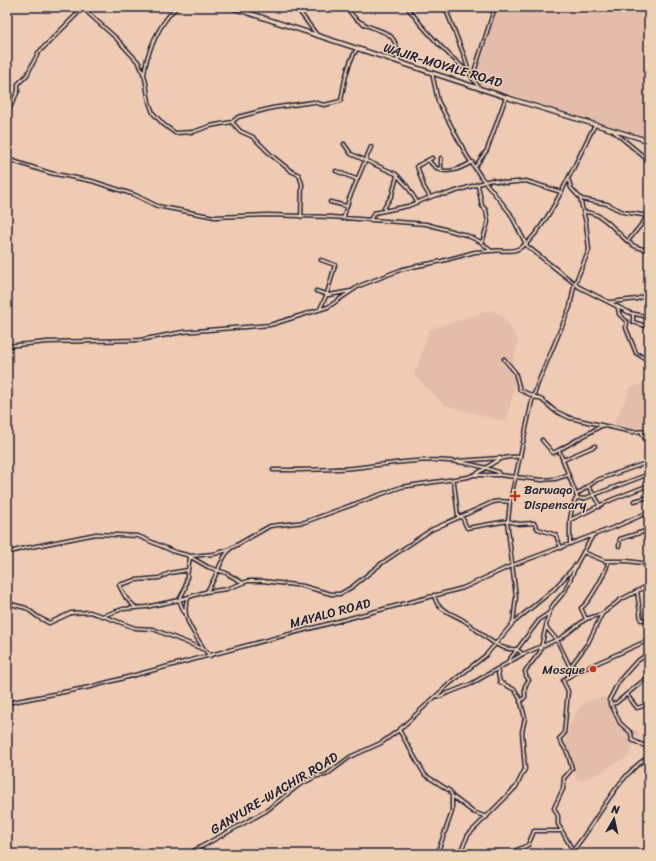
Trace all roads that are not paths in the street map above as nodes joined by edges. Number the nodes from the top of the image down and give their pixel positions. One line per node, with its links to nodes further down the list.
1 (85, 7): 15 (street); 19 (street)
2 (177, 7): 15 (street)
3 (230, 7): 9 (main road, WAJIR-MOYALE ROAD)
4 (296, 7): 10 (street)
5 (346, 7): 12 (street)
6 (407, 7): 14 (street)
7 (445, 7): 14 (street)
8 (495, 7): 16 (street)
9 (239, 8): 10 (main road, WAJIR-MOYALE ROAD)
10 (318, 36): 11 (main road, WAJIR-MOYALE ROAD)
11 (357, 49): 12 (main road, WAJIR-MOYALE ROAD); 20 (street)
12 (398, 62): 13 (main road, WAJIR-MOYALE ROAD)
13 (432, 73): 17 (main road, WAJIR-MOYALE ROAD); 32 (street)
14 (469, 73): 16 (street)
15 (144, 76): 20 (street)
16 (472, 79): 17 (street)
17 (478, 87): 18 (main road, WAJIR-MOYALE ROAD)
18 (506, 96): 21 (main road, WAJIR-MOYALE ROAD); 33 (street)
19 (7, 114)
20 (232, 122): 50 (street)
21 (596, 124): 22 (main road, WAJIR-MOYALE ROAD); 38 (street)
22 (611, 129): 23 (main road, WAJIR-MOYALE ROAD); 31 (street)
23 (649, 141)
24 (344, 144): 29 (street)
25 (371, 147): 29 (street)
26 (432, 158): 30 (street)
27 (441, 158): 34 (street)
28 (7, 159): 50 (street)
29 (366, 161): 36 (street); 37 (street)
30 (429, 161): 34 (street); 42 (street)
31 (649, 161)
32 (472, 162): 33 (street); 34 (street)
33 (475, 167): 39 (street)
34 (441, 170)
35 (336, 171): 37 (street)
36 (397, 176): 45 (street); 47 (street)
37 (356, 179): 46 (street)
38 (568, 180): 41 (street); 43 (street)
39 (485, 182): 40 (street); 41 (street); 55 (street)
40 (478, 185): 42 (street); 54 (street)
41 (561, 192): 55 (street)
42 (430, 197): 45 (street)
43 (580, 198): 48 (street); 49 (street)
44 (330, 202): 46 (street)
45 (417, 203): 47 (street)
46 (346, 206): 51 (street)
47 (385, 210): 52 (street)
48 (584, 212): 53 (street); 59 (street)
49 (648, 216): 53 (street)
50 (301, 217): 51 (street)
51 (343, 219): 52 (street)
52 (370, 220): 54 (street)
53 (628, 241): 56 (street)
54 (482, 243): 57 (street)
55 (526, 244): 57 (street); 59 (street)
56 (649, 249)
57 (491, 251): 60 (street)
58 (321, 260): 62 (street)
59 (576, 284): 64 (street); 75 (street)
60 (353, 290): 62 (street); 66 (street)
61 (316, 291): 62 (street)
62 (327, 294): 66 (street)
63 (649, 294): 64 (street)
64 (611, 302): 65 (street)
65 (618, 308): 67 (street); 69 (street)
66 (319, 310): 72 (street)
67 (633, 314): 68 (street); 70 (street)
68 (649, 317)
69 (627, 322): 70 (street); 74 (street)
70 (633, 322): 71 (street)
71 (649, 327)
72 (7, 347)
73 (504, 359): 75 (street)
74 (649, 361)
75 (534, 396): 76 (street); 83 (street)
76 (602, 426): 78 (street); 82 (street)
77 (649, 432): 78 (street)
78 (642, 433): 81 (street)
79 (542, 440): 82 (street)
80 (595, 446): 85 (street)
81 (649, 447)
82 (559, 450): 85 (street)
83 (521, 457): 84 (street); 94 (street)
84 (501, 458): 86 (street); 88 (street)
85 (563, 460): 90 (street)
86 (457, 462): 88 (street); 89 (street)
87 (649, 462): 97 (street)
88 (487, 467): 92 (street); 93 (street)
89 (273, 470)
90 (568, 474): 94 (street); 99 (street)
91 (649, 474): 98 (street)
92 (474, 475): 93 (street); 95 (street)
93 (499, 475): 94 (street)
94 (516, 477): 102 (street)
95 (451, 480): 105 (street); 111 (street)
96 (649, 485): 103 (street)
97 (588, 486): 98 (street); 99 (street)
98 (594, 495): 99 (street); 103 (street)
99 (576, 497): 106 (street)
100 (649, 497): 101 (street)
101 (634, 501)
102 (510, 502): 105 (street); 107 (street)
103 (599, 506): 106 (street)
104 (649, 512): 109 (street, MAYALO ROAD)
105 (462, 517): 107 (street); 124 (street)
106 (570, 520): 110 (street)
107 (508, 521): 113 (street); 120 (street)
108 (649, 530): 112 (street)
109 (593, 535): 110 (street, MAYALO ROAD); 114 (street, GANYURE-WACHIR ROAD)
110 (570, 544): 113 (street, MAYALO ROAD)
111 (233, 546): 116 (street); 122 (street)
112 (619, 546)
113 (561, 548): 120 (street, MAYALO ROAD)
114 (583, 552): 118 (street); 121 (street, GANYURE-WACHIR ROAD)
115 (7, 554): 116 (street)
116 (186, 555): 117 (street)
117 (190, 557): 122 (street); 123 (street)
118 (608, 562): 119 (street); 137 (street)
119 (649, 564)
120 (512, 565): 128 (street, MAYALO ROAD); 139 (street)
121 (576, 565): 133 (street); 139 (street, GANYURE-WACHIR ROAD)
122 (218, 569): 124 (street); 127 (street)
123 (188, 570): 130 (street); 132 (street)
124 (243, 583): 127 (street)
125 (649, 585): 126 (street)
126 (637, 591): 135 (street); 138 (street)
127 (205, 592): 129 (street)
128 (434, 595): 144 (street); 149 (street, MAYALO ROAD)
129 (189, 597): 130 (street); 134 (street)
130 (179, 600): 132 (street); 134 (street)
131 (7, 603): 136 (street)
132 (136, 608): 136 (street)
133 (550, 612): 140 (street); 146 (street)
134 (184, 613): 147 (street)
135 (602, 614): 137 (street); 151 (street)
136 (102, 616): 147 (street)
137 (586, 619): 141 (street)
138 (649, 620)
139 (513, 623): 144 (street, GANYURE-WACHIR ROAD)
140 (546, 627): 141 (street); 145 (street)
141 (556, 640): 145 (street); 151 (street)
142 (649, 640): 143 (street)
143 (646, 641): 153 (street); 159 (street)
144 (496, 643): 146 (street); 156 (street, GANYURE-WACHIR ROAD)
145 (541, 647): 148 (street); 157 (street)
146 (516, 649): 148 (street); 150 (street)
147 (205, 650): 149 (street)
148 (523, 654): 150 (street)
149 (210, 656): 158 (street, MAYALO ROAD)
150 (506, 664): 152 (street)
151 (570, 667): 153 (street)
152 (497, 669): 156 (street); 157 (street)
153 (573, 674): 166 (street)
154 (649, 676): 155 (street)
155 (626, 694): 159 (street); 160 (street)
156 (436, 698): 161 (street, GANYURE-WACHIR ROAD)
157 (520, 702): 165 (street)
158 (7, 703)
159 (610, 704): 162 (street)
160 (649, 704)
161 (399, 730): 164 (street); 168 (street, GANYURE-WACHIR ROAD)
162 (649, 748)
163 (649, 756): 167 (street)
164 (452, 796): 165 (street); 169 (street)
165 (487, 817): 170 (street)
166 (562, 832): 167 (street); 173 (street)
167 (573, 851): 174 (street)
168 (188, 854)
169 (437, 854)
170 (456, 854)
171 (488, 854): 172 (street)
172 (502, 854)
173 (508, 854)
174 (570, 854)

